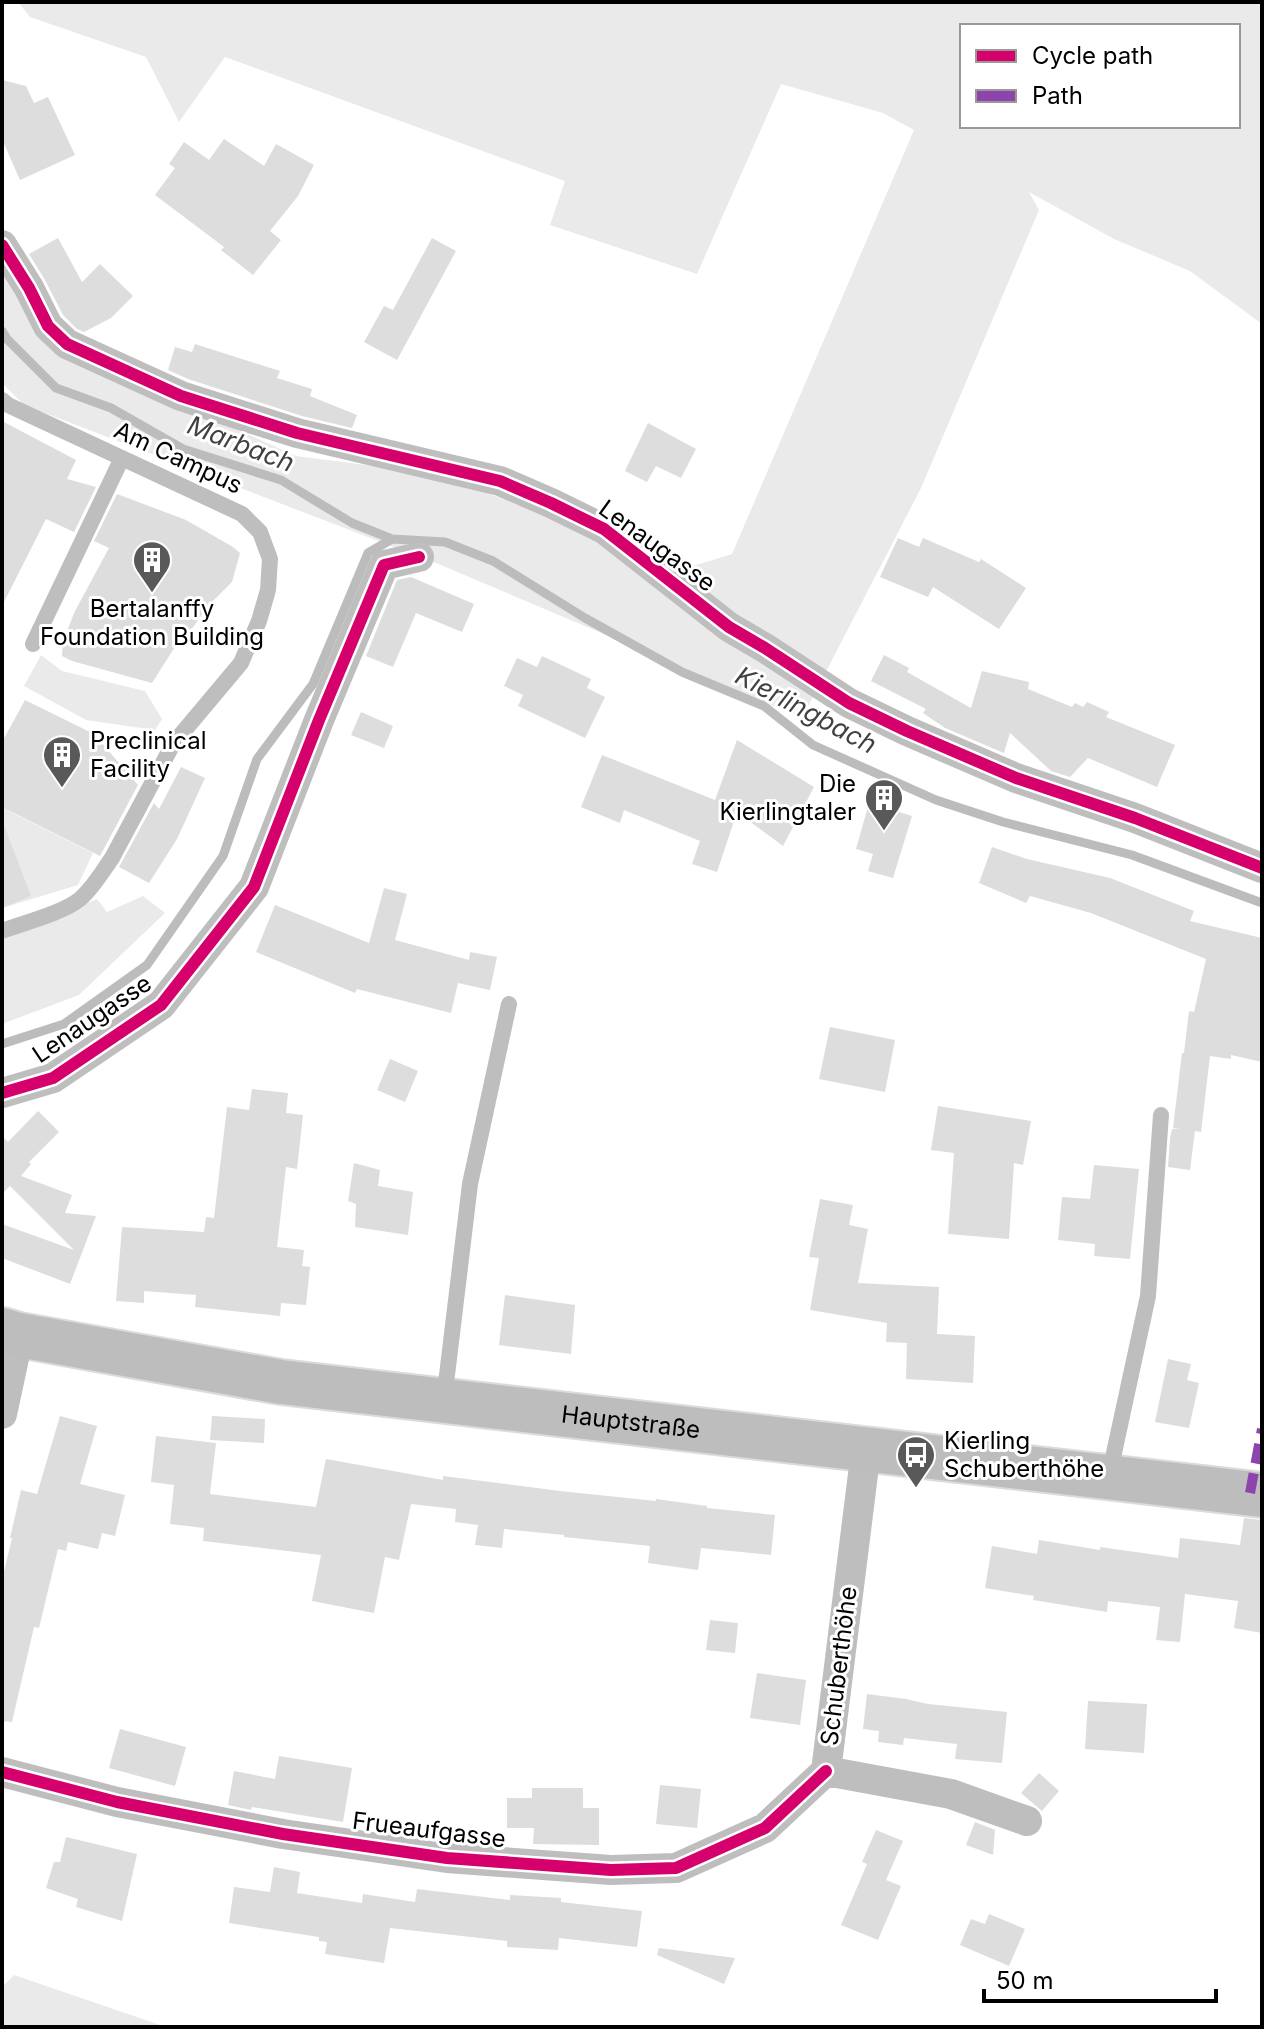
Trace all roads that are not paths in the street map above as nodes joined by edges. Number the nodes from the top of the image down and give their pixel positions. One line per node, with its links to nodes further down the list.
1 (2, 245): 6 (street, Lenaugasse)
2 (2, 400): 3 (lane, Am Campus)
3 (122, 458): 5 (lane); 7 (lane, Am Campus)
4 (419, 557): 9 (street, Lenaugasse)
5 (33, 644)
6 (1262, 868)
7 (2, 931)
8 (509, 1004): 12 (lane)
9 (2, 1093)
10 (1161, 1115): 15 (lane)
11 (11, 1333): 12 (main road, Hauptstraße); 13 (street)
12 (444, 1401): 14 (main road, Hauptstraße)
13 (2, 1414)
14 (866, 1450): 15 (main road, Hauptstraße); 17 (street, Schuberthöhe)
15 (1109, 1477): 16 (main road, Hauptstraße)
16 (1262, 1495)
17 (826, 1771): 18 (street, Frueaufgasse); 19 (street, Schuberthöhe)
18 (2, 1772)
19 (1027, 1821)

